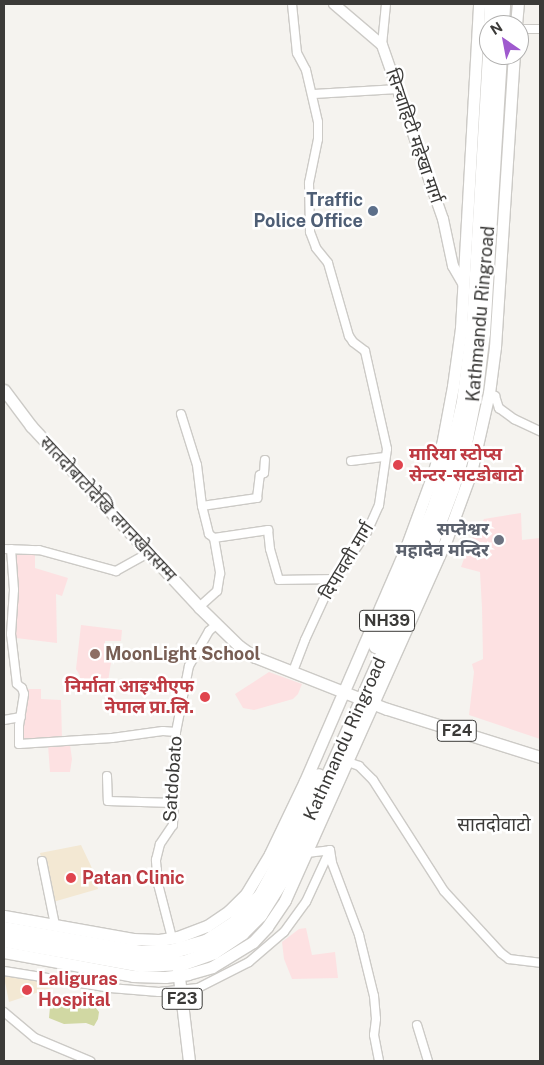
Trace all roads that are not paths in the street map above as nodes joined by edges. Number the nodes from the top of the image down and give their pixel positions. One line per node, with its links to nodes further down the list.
1 (292, 4): 10 (street)
2 (334, 4): 5 (street, सिन्चाहिटी महेखा मार्ग)
3 (386, 4): 5 (street)
4 (479, 4): 11 (main road)
5 (382, 45): 9 (street, सिन्चाहिटी महेखा मार्ग)
6 (489, 65): 27 (highway, Kathmandu Ringroad / NH39)
7 (499, 65): 27 (highway, Kathmandu Ringroad / NH39)
8 (513, 65): 13 (main road)
9 (398, 89): 10 (street); 11 (street, सिन्चाहिटी महेखा मार्ग)
10 (314, 94): 16 (street, दिपावली मार्ग)
11 (464, 285): 27 (main road)
12 (4, 390): 22 (main road, सातदोबाटोदेखि लगनखेलसम्म)
13 (489, 393): 15 (street); 27 (main road)
14 (181, 414): 19 (street)
15 (540, 431)
16 (385, 458): 18 (street); 23 (street, दिपावली मार्ग)
17 (266, 460): 19 (street)
18 (351, 461)
19 (202, 506): 20 (street)
20 (214, 538): 23 (street); 24 (street)
21 (7, 549): 22 (street); 28 (street)
22 (149, 553): 24 (main road, सातदोबाटोदेखि लगनखेलसम्म)
23 (333, 579): 26 (street, दिपावली मार्ग)
24 (200, 607): 25 (main road, सातदोबाटोदेखि लगनखेलसम्म)
25 (217, 624): 26 (main road, सातदोबाटोदेखि लगनखेलसम्म); 30 (street, Satdobato)
26 (293, 672): 27 (main road, सातदोबाटोदेखि लगनखेलसम्म)
27 (359, 699): 31 (main road, F24); 32 (main road); 43 (highway, Kathmandu Ringroad / NH39)
28 (21, 717): 29 (street); 30 (street)
29 (4, 720)
30 (176, 732): 34 (street, Satdobato)
31 (540, 757)
32 (348, 762): 36 (main road); 44 (street)
33 (106, 776): 34 (street)
34 (174, 803): 43 (street, Satdobato)
35 (330, 850): 36 (street); 46 (street); 51 (street)
36 (308, 853): 43 (main road)
37 (42, 862): 39 (street)
38 (4, 916): 39 (main road)
39 (55, 925): 43 (main road)
40 (4, 929): 43 (highway, Kathmandu Ringroad / NH39)
41 (4, 940): 43 (highway, Kathmandu Ringroad / NH39)
42 (4, 952): 43 (main road)
43 (176, 957): 46 (main road, F23)
44 (540, 963)
45 (4, 971): 46 (street)
46 (180, 990): 50 (main road, F23)
47 (4, 1012): 49 (street)
48 (417, 1025): 52 (street)
49 (90, 1061)
50 (189, 1061)
51 (378, 1061)
52 (428, 1061)

